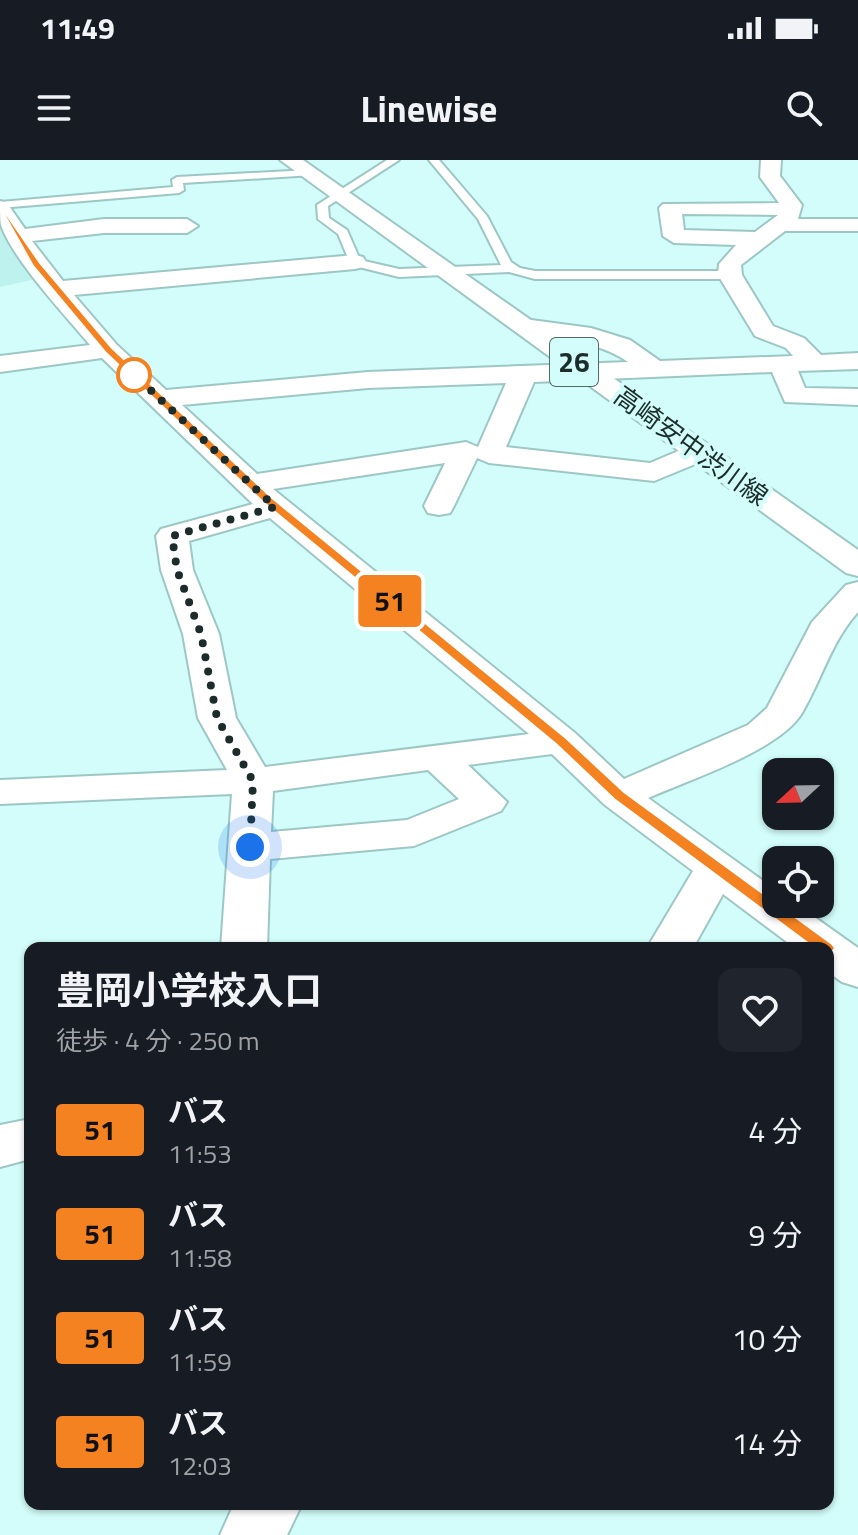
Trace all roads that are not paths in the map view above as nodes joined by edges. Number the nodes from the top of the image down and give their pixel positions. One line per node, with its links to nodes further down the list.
1 (394, 160): 5 (lane)
2 (434, 160): 13 (lane)
3 (771, 160): 7 (street)
4 (299, 167): 5 (main road, 高崎安中渋川線 / 26); 6 (lane)
5 (339, 195): 12 (lane); 14 (main road, 高崎安中渋川線 / 26)
6 (0, 206): 10 (street)
7 (786, 217): 8 (street); 11 (street); 11 (street)
8 (858, 225)
9 (187, 226): 10 (street)
10 (18, 236): 16 (street)
11 (758, 239): 15 (street)
12 (355, 262): 14 (lane); 16 (street)
13 (513, 268): 14 (lane); 15 (lane)
14 (448, 272): 17 (main road, 高崎安中渋川線 / 26)
15 (730, 275): 20 (street)
16 (57, 289): 18 (street)
17 (524, 326): 23 (street); 24 (main road, 高崎安中渋川線 / 26)
18 (108, 350): 22 (street); 27 (street)
19 (858, 361): 20 (street)
20 (814, 362): 21 (street)
21 (781, 363): 23 (street); 26 (street)
22 (0, 364)
23 (653, 368): 24 (street)
24 (585, 370): 25 (street); 28 (main road, 高崎安中渋川線 / 26)
25 (524, 373): 27 (street); 28 (street)
26 (858, 397)
27 (158, 399): 29 (street)
28 (700, 452): 31 (main road, 高崎安中渋川線 / 26)
29 (262, 495): 30 (street); 33 (street); 35 (street)
30 (439, 506)
31 (858, 566)
32 (858, 592): 37 (street)
33 (561, 741): 34 (street); 37 (street)
34 (436, 757): 35 (street); 38 (street)
35 (253, 781): 36 (street); 38 (street)
36 (0, 792)
37 (619, 796): 39 (street)
38 (250, 847): 40 (street)
39 (717, 867): 41 (street); 42 (street)
40 (244, 942)
41 (673, 942)
42 (818, 942)
43 (834, 954): 44 (street)
44 (858, 971)
45 (24, 1140): 46 (street)
46 (0, 1146)
47 (267, 1510): 48 (street)
48 (252, 1535)

